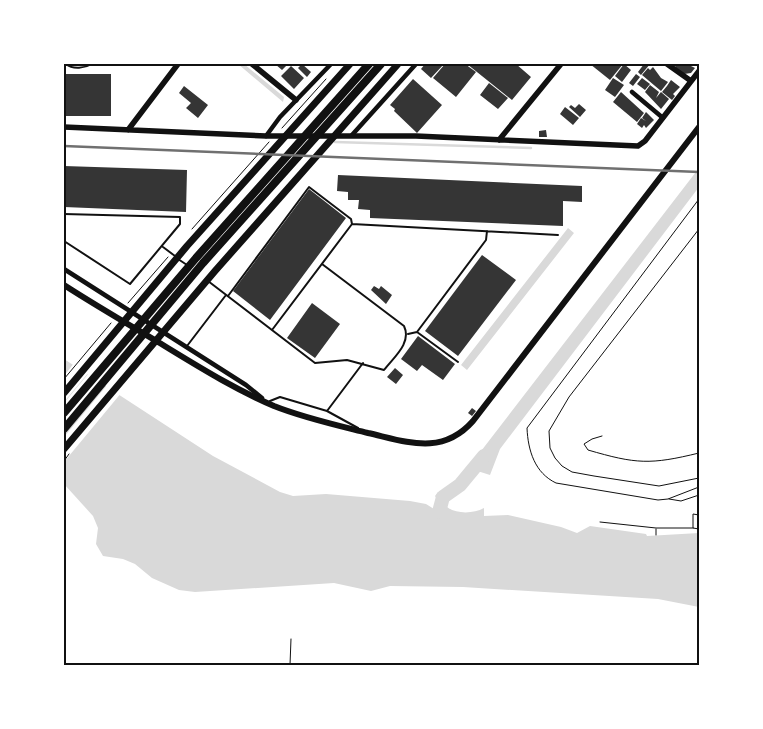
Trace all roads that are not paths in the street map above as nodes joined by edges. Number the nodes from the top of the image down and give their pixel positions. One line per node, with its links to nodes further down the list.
1 (66, 64): 2 (lane)
2 (92, 64)
3 (178, 64): 20 (street)
4 (252, 64): 16 (street)
5 (330, 64): 16 (street)
6 (350, 64): 41 (highway)
7 (369, 64): 44 (highway)
8 (381, 64): 45 (highway)
9 (398, 64): 47 (highway)
10 (416, 64): 21 (street)
11 (561, 64): 23 (street)
12 (667, 64): 14 (street)
13 (699, 71): 14 (street)
14 (691, 82): 17 (street)
15 (632, 92): 17 (street)
16 (296, 100): 22 (street)
17 (663, 118): 23 (street)
18 (64, 127): 20 (street)
19 (699, 127): 46 (main road)
20 (128, 130): 22 (street)
21 (352, 135): 22 (street); 23 (street)
22 (266, 136)
23 (499, 140)
24 (65, 214): 25 (lane); 30 (lane)
25 (64, 218)
26 (352, 224): 27 (lane); 31 (lane); 34 (lane)
27 (487, 231): 28 (lane); 36 (lane)
28 (558, 234)
29 (64, 241): 30 (lane)
30 (163, 247): 34 (lane)
31 (322, 264): 35 (lane); 37 (lane)
32 (64, 269): 38 (street)
33 (64, 285): 42 (main road)
34 (227, 295): 35 (lane); 38 (lane)
35 (272, 330): 40 (lane)
36 (417, 332): 37 (lane); 39 (lane)
37 (408, 334): 40 (lane)
38 (187, 346): 42 (street)
39 (458, 362)
40 (363, 363): 43 (lane)
41 (64, 393)
42 (267, 402): 43 (lane); 46 (main road)
43 (327, 411): 46 (lane)
44 (64, 413)
45 (64, 429)
46 (367, 433)
47 (67, 451)

